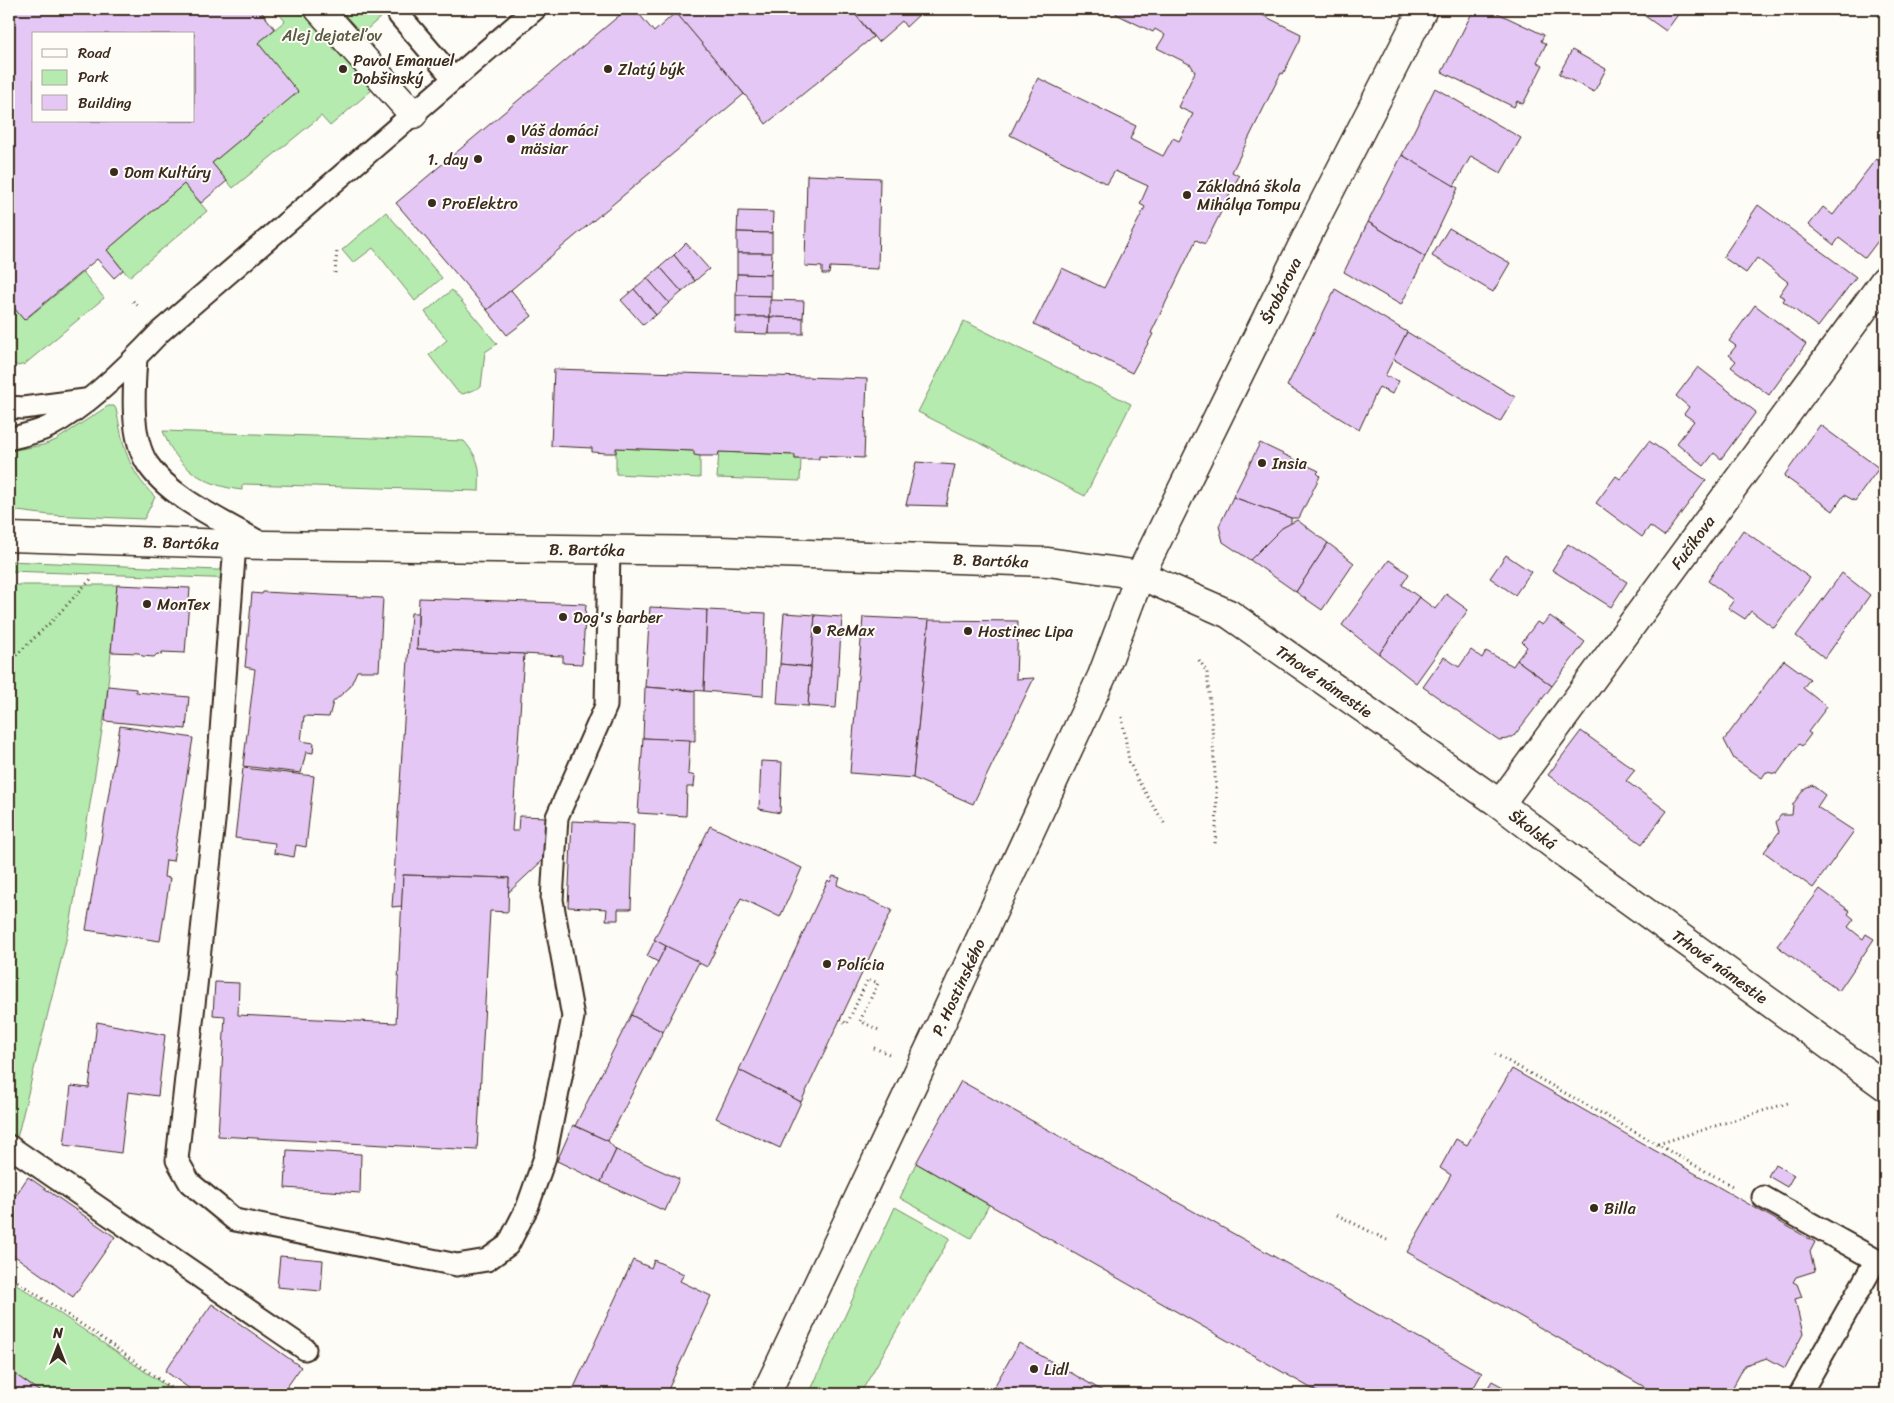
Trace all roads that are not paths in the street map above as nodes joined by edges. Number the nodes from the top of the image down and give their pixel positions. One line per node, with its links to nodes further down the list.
1 (319, 9): 6 (street)
2 (535, 9): 5 (lane)
3 (1423, 9): 16 (street, Šrobárova)
4 (399, 15): 5 (lane)
5 (454, 79): 6 (lane)
6 (413, 114): 8 (lane)
7 (1885, 280): 17 (street, Fučíkova)
8 (136, 358): 9 (lane); 14 (lane)
9 (88, 399): 10 (lane); 11 (lane)
10 (9, 407)
11 (9, 438)
12 (17, 534): 13 (street, B. Bartóka)
13 (235, 544): 14 (street, B. Bartóka); 15 (lane)
14 (265, 545): 15 (street, B. Bartóka)
15 (609, 548): 16 (street, B. Bartóka)
16 (1140, 575): 17 (street, Trhové námestie); 23 (street, P. Hostinského)
17 (1500, 804): 18 (street, Školská)
18 (1567, 855): 19 (street, Trhové námestie)
19 (1879, 1082)
20 (9, 1146): 22 (lane)
21 (1763, 1197): 24 (lane)
22 (305, 1349)
23 (766, 1394)
24 (1800, 1394)

